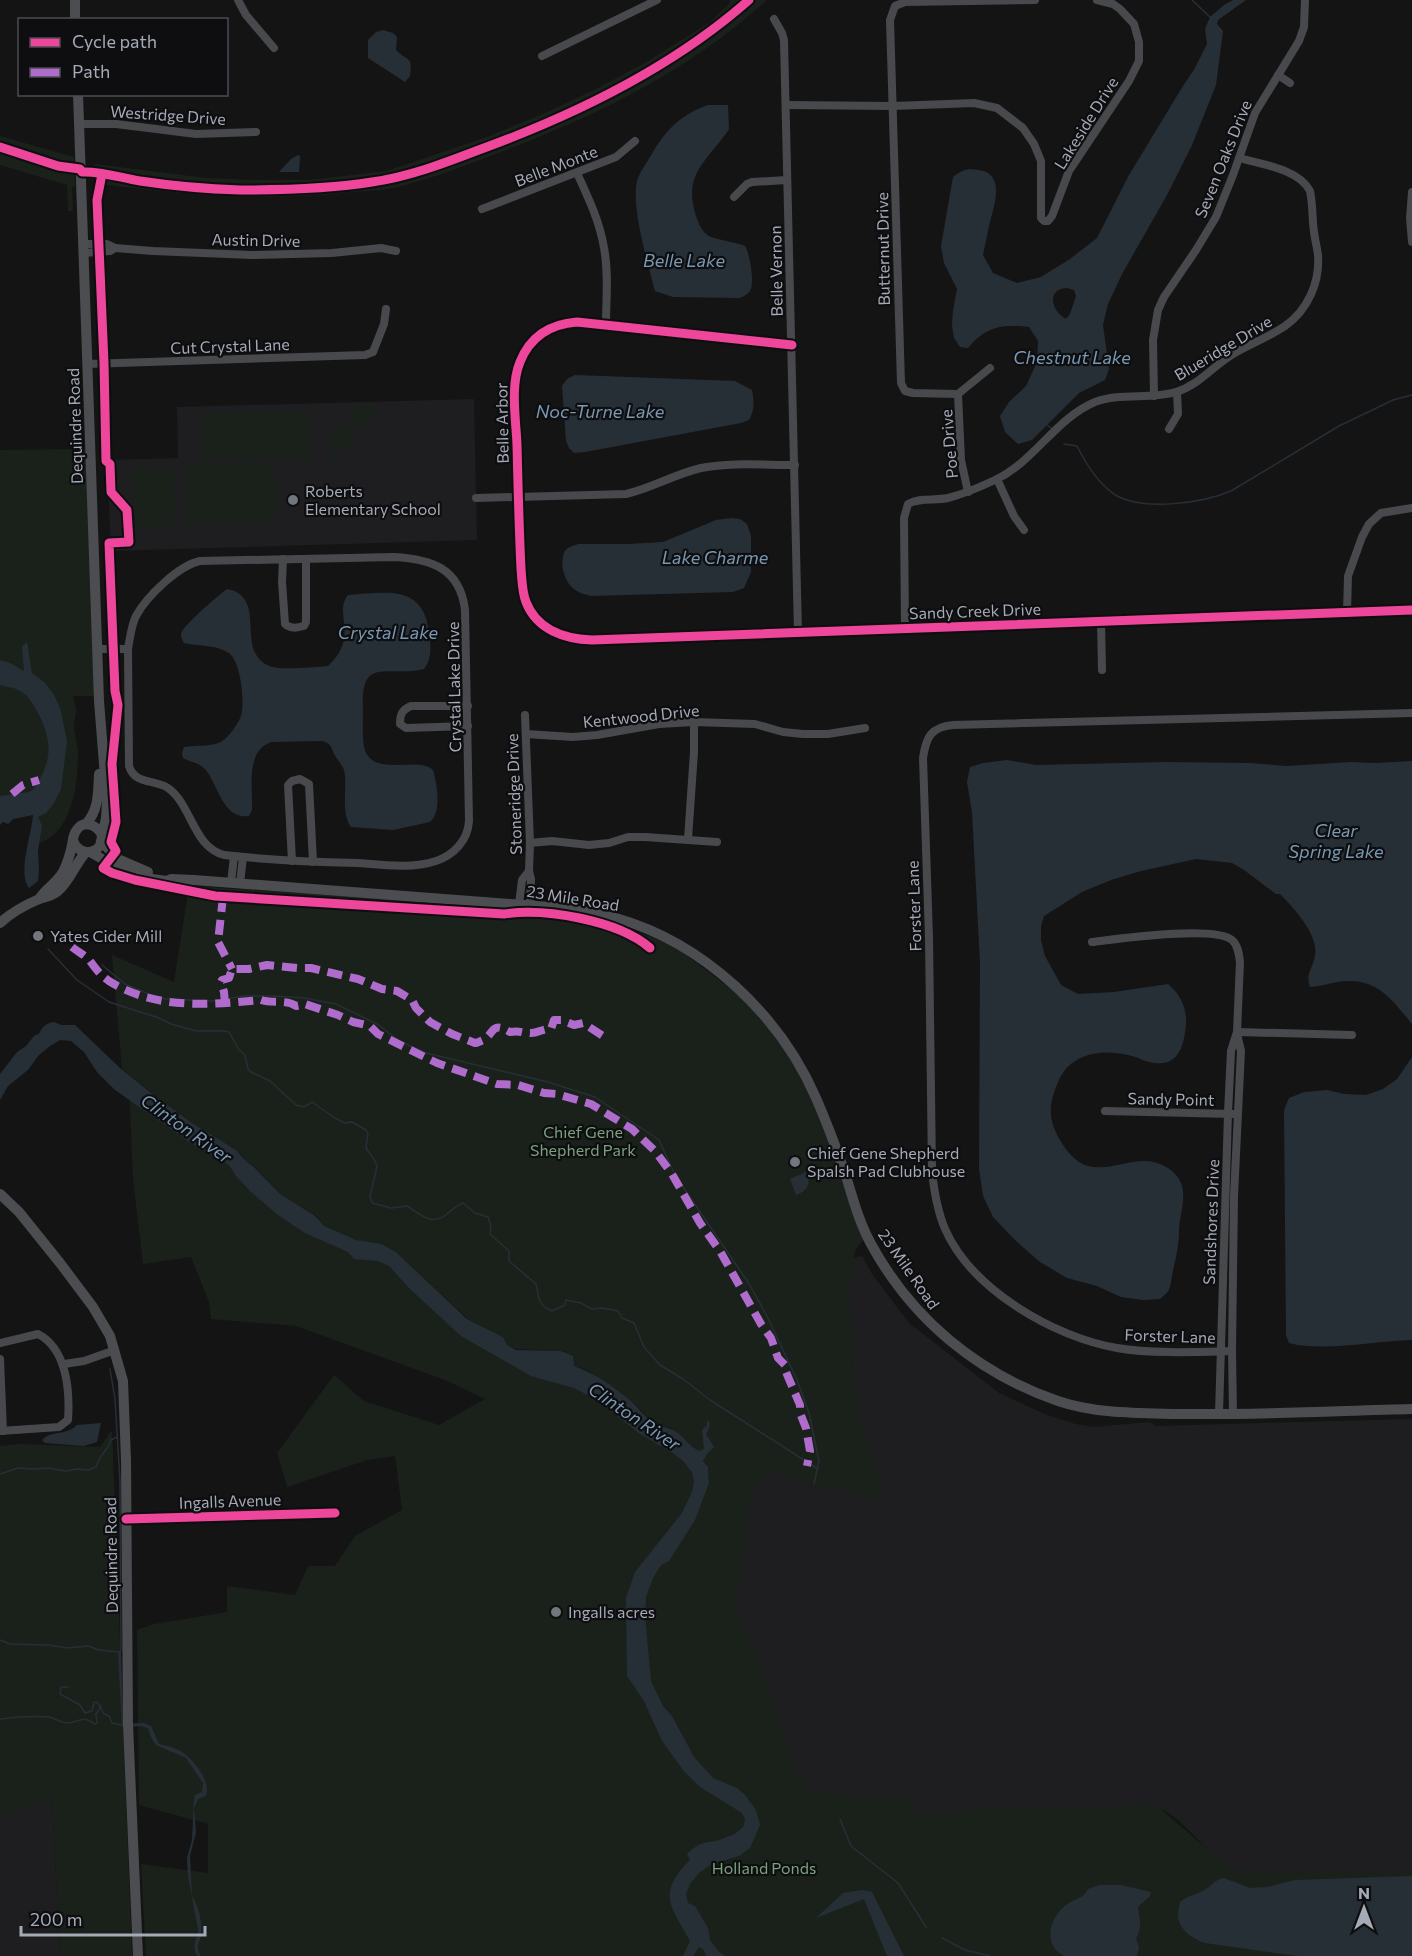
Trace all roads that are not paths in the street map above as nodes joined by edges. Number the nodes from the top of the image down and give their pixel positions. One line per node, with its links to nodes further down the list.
1 (75, 0): 7 (main road)
2 (238, 0): 9 (street)
3 (657, 0): 10 (street)
4 (1035, 0): 15 (street, Butternut Drive)
5 (1097, 0): 15 (street, Lakeside Drive)
6 (1305, 0): 11 (street, Seven Oaks Drive)
7 (75, 18)
8 (774, 19): 14 (street, Belle Vernon)
9 (274, 48)
10 (542, 56)
11 (1278, 75): 12 (street); 19 (street, Seven Oaks Drive)
12 (1290, 83)
13 (78, 96): 16 (main road, Dequindre Road)
14 (786, 105): 15 (street, Lakeside Drive); 21 (street, Belle Vernon)
15 (893, 106): 34 (street, Butternut Drive)
16 (79, 124): 17 (street, Westridge Drive); 26 (main road, Dequindre Road)
17 (256, 132)
18 (635, 141): 20 (street, Belle Monte)
19 (1239, 158): 33 (street, Blueridge Drive); 35 (street, Seven Oaks Drive)
20 (577, 173): 24 (street, Belle Monte); 29 (street)
21 (787, 180): 23 (street); 30 (street, Belle Vernon)
22 (1412, 192): 25 (street)
23 (734, 197)
24 (482, 209)
25 (1412, 242)
26 (84, 248): 27 (street, Austin Drive); 31 (main road, Dequindre Road)
27 (396, 251)
28 (386, 309): 31 (street, Cut Crystal Lane)
29 (606, 324): 30 (street, Belle Arbor); 40 (street, Belle Arbor)
30 (792, 345): 37 (street, Belle Vernon)
31 (87, 364): 53 (main road, Dequindre Road)
32 (990, 369): 34 (street)
33 (1177, 392): 35 (street, Blueridge Drive); 36 (street)
34 (958, 394): 39 (street, Poe Drive)
35 (1155, 396): 38 (street, Blueridge Drive)
36 (1169, 429)
37 (795, 465): 40 (street); 51 (street, Belle Vernon)
38 (997, 479): 39 (street, Blueridge Drive); 43 (street)
39 (968, 492): 50 (street, Blueridge Drive)
40 (519, 497): 41 (street); 49 (street, Belle Arbor)
41 (476, 498)
42 (1412, 508): 47 (street)
43 (1024, 530)
44 (283, 559): 45 (street, Crystal Lake Drive); 45 (street); 52 (street, Crystal Lake Drive)
45 (306, 559): 55 (street, Crystal Lake Drive)
46 (1412, 610): 47 (street, Sandy Creek Drive)
47 (1347, 612): 48 (street, Sandy Creek Drive)
48 (1101, 621): 50 (street, Sandy Creek Drive); 54 (street)
49 (542, 624): 51 (street, Sandy Creek Drive)
50 (905, 628): 51 (street, Sandy Creek Drive)
51 (798, 633)
52 (128, 649): 53 (street); 70 (street, Crystal Lake Drive)
53 (97, 650): 62 (main road, Dequindre Road)
54 (1102, 670)
55 (468, 706): 59 (street, Crystal Lake Drive); 59 (street)
56 (1412, 713): 90 (street, Forster Lane)
57 (525, 715): 61 (street, Stoneridge Drive)
58 (694, 722): 60 (street, Kentwood Drive); 61 (street, Kentwood Drive); 65 (street)
59 (468, 726): 72 (street, Crystal Lake Drive)
60 (865, 728)
61 (526, 734): 68 (street, Stoneridge Drive)
62 (102, 756): 63 (main road, Dequindre Road); 64 (main road, Dequindre Road)
63 (86, 824): 64 (main road); 66 (main road)
64 (102, 838): 69 (main road); 73 (main road, 23 Mile Road)
65 (687, 839): 67 (street); 68 (street)
66 (74, 840): 69 (main road); 75 (main road)
67 (717, 842)
68 (530, 843): 76 (street, Stoneridge Drive)
69 (88, 852): 73 (main road, 23 Mile Road); 75 (main road)
70 (238, 857): 71 (street, Crystal Lake Drive); 74 (street)
71 (292, 861): 72 (street, Crystal Lake Drive); 72 (street)
72 (313, 862)
73 (171, 879): 74 (main road, 23 Mile Road)
74 (236, 883): 76 (main road, 23 Mile Road)
75 (40, 898): 77 (main road)
76 (525, 905): 95 (main road, 23 Mile Road)
77 (0, 923)
78 (1092, 942): 79 (street, Sandshores Drive)
79 (1237, 1032): 80 (street); 82 (street, Sandshores Drive); 83 (street, Sandshores Drive)
80 (1352, 1035)
81 (1105, 1112): 82 (street, Sandy Point)
82 (1228, 1113): 83 (street, Sandy Point); 84 (street, Sandshores Drive)
83 (1237, 1114): 84 (street, Sandshores Drive)
84 (1230, 1191): 86 (street, Sandshores Drive); 87 (street, Sandshores Drive)
85 (0, 1194): 89 (main road, Dequindre Road)
86 (1223, 1269): 87 (street); 90 (street, Sandshores Drive)
87 (1234, 1269): 91 (street, Sandshores Drive)
88 (0, 1343): 93 (street)
89 (115, 1350): 93 (street); 99 (main road, Dequindre Road)
90 (1221, 1351): 91 (street, Forster Lane); 95 (street, Sandshores Drive)
91 (1232, 1351): 96 (street, Sandshores Drive)
92 (0, 1359): 97 (street)
93 (64, 1364): 97 (street)
94 (1412, 1409): 96 (main road, 23 Mile Road)
95 (1219, 1414): 96 (main road, 23 Mile Road)
96 (1233, 1414)
97 (2, 1431)
98 (335, 1513): 99 (street, Ingalls Avenue)
99 (126, 1519): 100 (main road, Dequindre Road)
100 (138, 1956)

